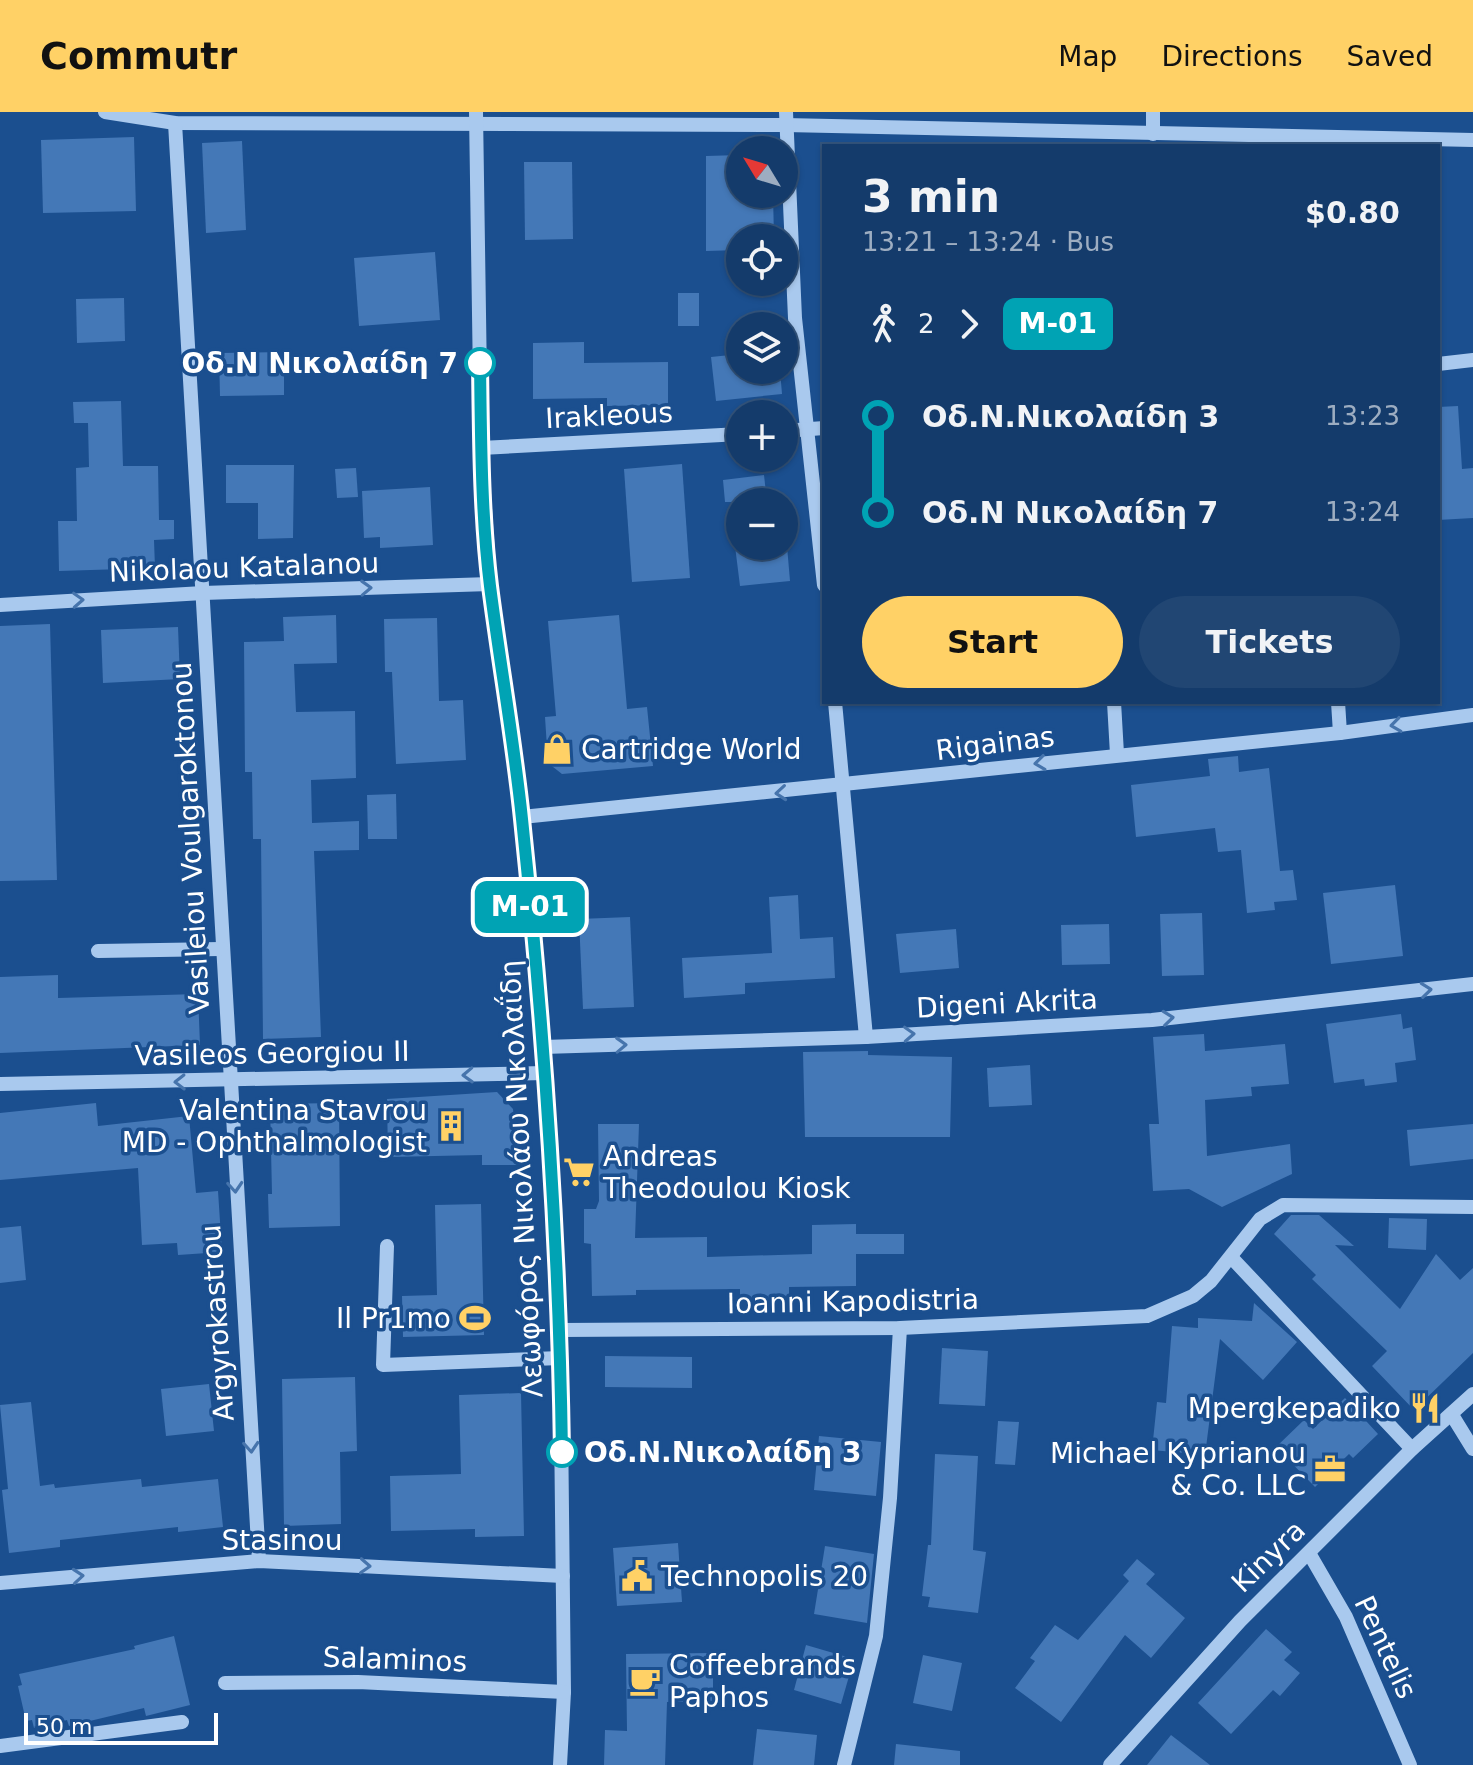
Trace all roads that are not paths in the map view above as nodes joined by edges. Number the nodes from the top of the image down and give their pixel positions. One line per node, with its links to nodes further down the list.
1 (105, 112): 5 (street)
2 (1153, 112): 6 (street)
3 (786, 118): 4 (street); 7 (street); 11 (street)
4 (476, 119): 5 (street); 13 (street, Λεωφόρος Νικολάου Νικολαΐδη)
5 (175, 123): 16 (street, Vasileiou Voulgaroktonou)
6 (1153, 134): 7 (street); 8 (street)
7 (1082, 139)
8 (1473, 140)
9 (1473, 360): 10 (street)
10 (1440, 364)
11 (817, 429): 14 (street)
12 (726, 435): 13 (street, Irakleous)
13 (481, 448): 15 (street, Λεωφόρος Νικολάου Νικολαΐδη)
14 (822, 540)
15 (490, 584): 16 (street, Nikolaou Katalanou, one-way to 15); 25 (street, Λεωφόρος Νικολάου Νικολαΐδη)
16 (203, 593): 17 (street, Nikolaou Katalanou, one-way to 16); 26 (street, Vasileiou Voulgaroktonou)
17 (0, 605)
18 (835, 704): 24 (street)
19 (1114, 704): 23 (street)
20 (1338, 704): 22 (street)
21 (1473, 715): 22 (street, Rigainas, one-way to 22)
22 (1340, 733): 23 (street, Rigainas)
23 (1117, 754): 24 (street, Rigainas, one-way to 24)
24 (843, 787): 25 (street, Rigainas, one-way to 25); 29 (street)
25 (522, 817): 30 (street, Λεωφόρος Νικολάου Νικολαΐδη)
26 (221, 949): 27 (street); 32 (street, Vasileiou Voulgaroktonou)
27 (98, 951)
28 (1473, 984): 29 (street, Digeni Akrita, one-way to 28)
29 (866, 1037): 30 (street, Digeni Akrita, one-way to 29)
30 (543, 1047): 31 (street, Λεωφόρος Νικολάου Νικολαΐδη)
31 (546, 1073): 32 (street, Vasileos Georgiou II, one-way to 32); 38 (street, Λεωφόρος Νικολάου Νικολαΐδη)
32 (228, 1081): 33 (street, Vasileos Georgiou II, one-way to 33); 45 (street, Argyrokastrou, one-way to 45)
33 (0, 1084)
34 (1473, 1207): 36 (street)
35 (387, 1246): 39 (street)
36 (1231, 1257): 37 (street, Ioanni Kapodistria); 42 (street)
37 (900, 1328): 38 (street, Ioanni Kapodistria); 53 (street)
38 (560, 1330): 39 (street, Λεωφόρος Νικολάου Νικολαΐδη)
39 (560, 1358): 46 (street, Λεωφόρος Νικολάου Νικολαΐδη)
40 (1473, 1394): 41 (street, Kinyra)
41 (1452, 1415): 42 (street, Kinyra); 43 (street)
42 (1412, 1449): 44 (street, Kinyra)
43 (1473, 1449)
44 (1309, 1553): 54 (street, Kinyra); 55 (street, Pentelis)
45 (259, 1561): 46 (street, Stasinou, one-way to 46); 47 (street, Stasinou, one-way to 45)
46 (563, 1576): 49 (street, Λεωφόρος Νικολάου Νικολαΐδη)
47 (0, 1583)
48 (225, 1683): 49 (street, Salaminos)
49 (564, 1692): 52 (street, Λεωφόρος Νικολάου Νικολαΐδη)
50 (182, 1722): 51 (street)
51 (0, 1746)
52 (560, 1765)
53 (844, 1765)
54 (1110, 1765)
55 (1410, 1765)

